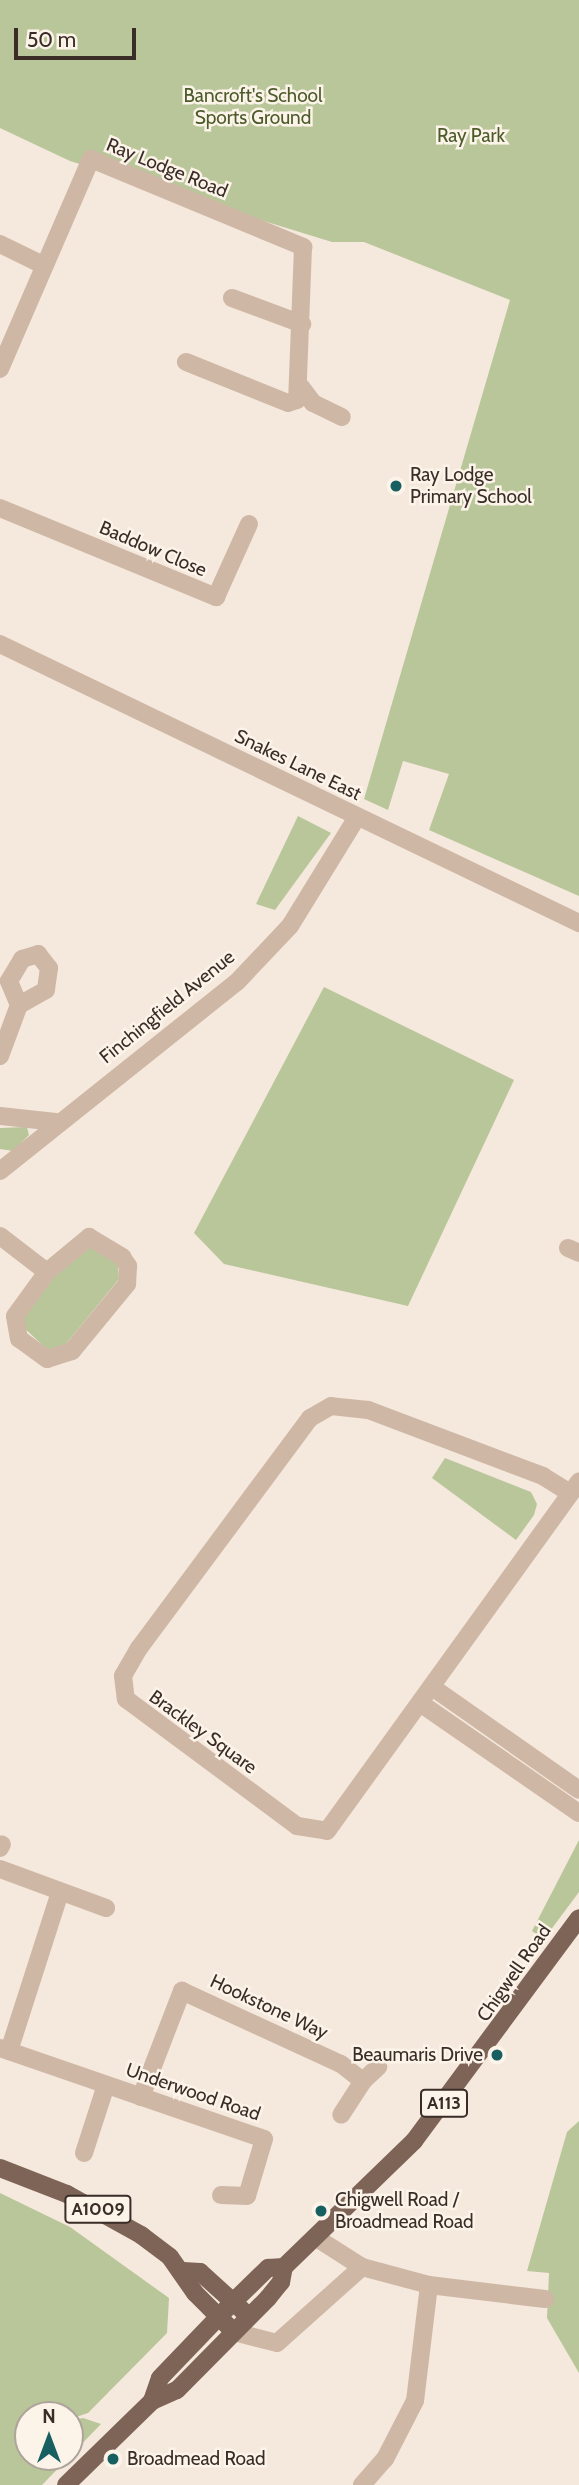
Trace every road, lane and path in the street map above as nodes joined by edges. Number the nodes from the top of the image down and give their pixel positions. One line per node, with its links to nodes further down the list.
1 (0, 244): 2 (street)
2 (43, 265): 4 (street, Ray Lodge Road); 6 (street, Ray Lodge Road)
3 (232, 298): 4 (street)
4 (302, 324): 7 (street, Ray Lodge Road)
5 (186, 362): 7 (street)
6 (0, 369)
7 (301, 390): 8 (street)
8 (342, 417)
9 (0, 508): 10 (street, Baddow Close)
10 (249, 524)
11 (0, 645): 12 (street, Snakes Lane East)
12 (357, 817): 13 (street, Snakes Lane East); 17 (street, Finchingfield Avenue)
13 (579, 923)
14 (19, 1005): 15 (street)
15 (0, 1056)
16 (0, 1116): 17 (street)
17 (56, 1122): 18 (street, Finchingfield Avenue)
18 (0, 1171)
19 (0, 1236): 20 (street)
20 (47, 1272): 20 (street)
21 (575, 1487): 22 (street, Brackley Square); 23 (street, Brackley Square)
22 (432, 1687): 23 (street, Brackley Square); 24 (street)
23 (420, 1703): 25 (street)
24 (579, 1790)
25 (579, 1813)
26 (0, 1869): 27 (street)
27 (60, 1892): 28 (street); 30 (street)
28 (106, 1908)
29 (579, 1918): 39 (main road, Chigwell Road / A113)
30 (5, 2050): 33 (street, Underwood Road)
31 (379, 2067): 32 (street)
32 (363, 2081): 34 (street, Hookstone Way); 35 (street)
33 (106, 2085): 34 (street, Underwood Road); 36 (street, Underwood Road)
34 (141, 2097): 38 (street, Underwood Road)
35 (341, 2115)
36 (84, 2153)
37 (0, 2168): 42 (main road, A1009)
38 (221, 2195)
39 (315, 2237): 40 (main road, Chigwell Road / A113); 41 (street)
40 (284, 2267): 45 (main road, A113); 46 (main road, A113)
41 (362, 2267): 43 (street); 48 (street)
42 (183, 2271): 45 (main road, A1009); 47 (main road, A1009)
43 (429, 2285): 44 (street); 51 (street)
44 (545, 2299)
45 (233, 2302): 46 (main road, A1009); 47 (main road, A113)
46 (249, 2317): 48 (main road, A113)
47 (218, 2318): 48 (main road, A1009); 49 (main road, A113)
48 (240, 2334): 49 (main road, A113)
49 (152, 2401): 50 (main road, A113)
50 (66, 2485)
51 (362, 2485)

